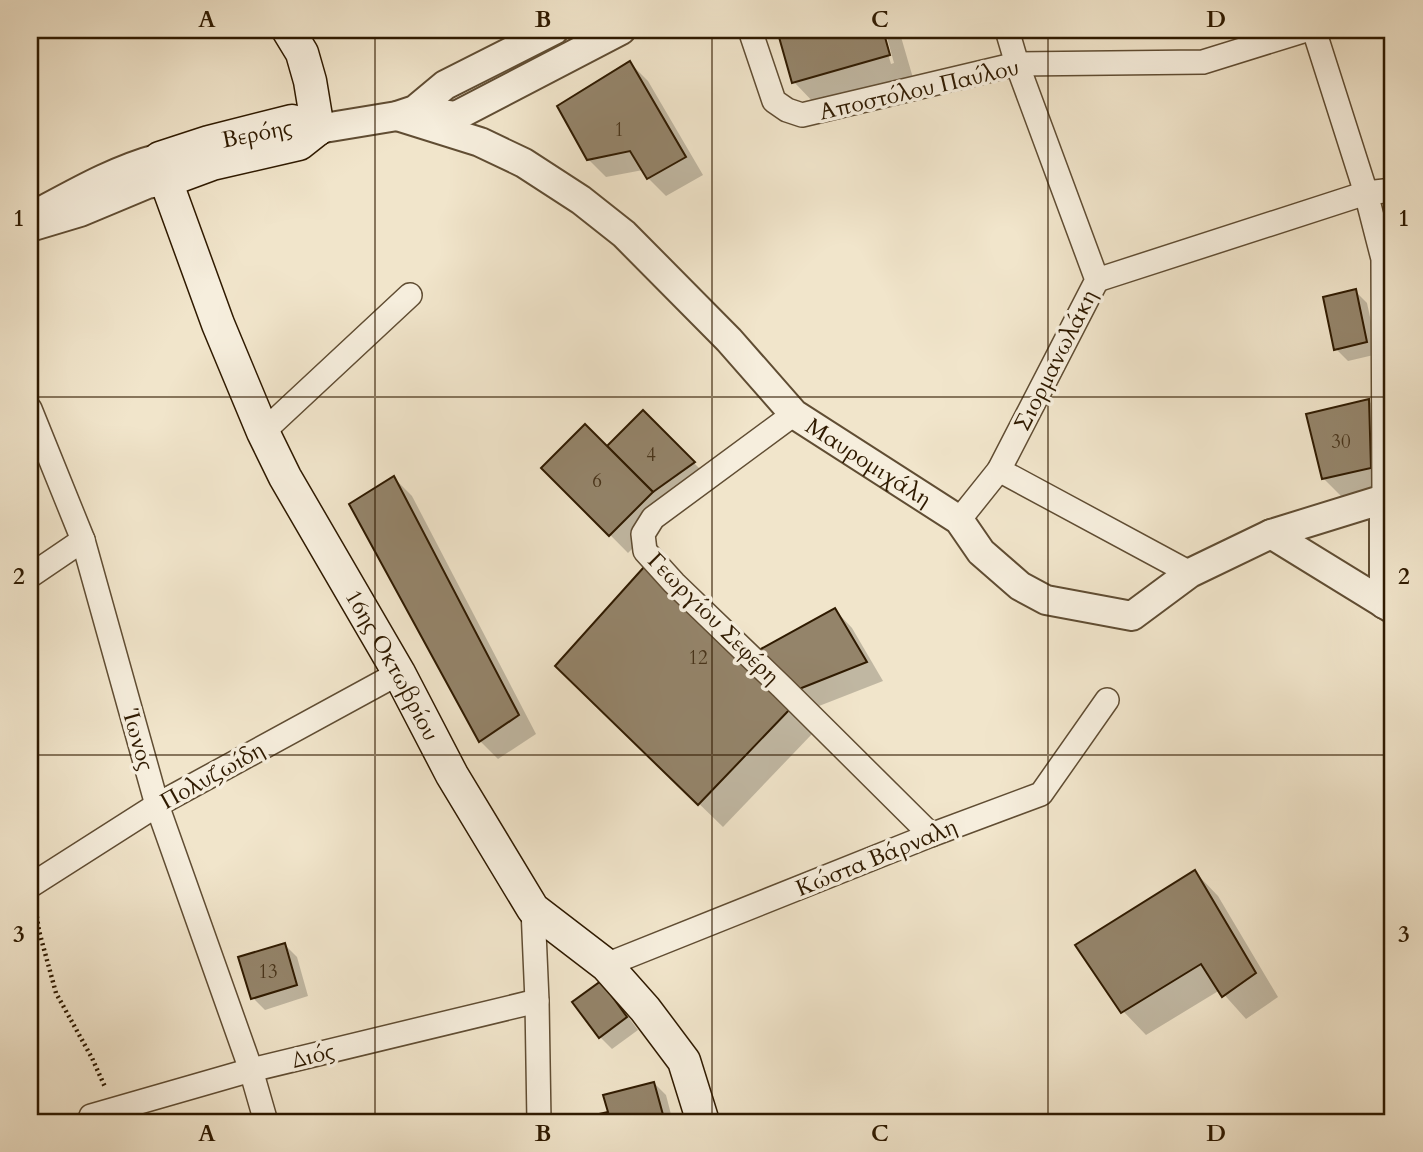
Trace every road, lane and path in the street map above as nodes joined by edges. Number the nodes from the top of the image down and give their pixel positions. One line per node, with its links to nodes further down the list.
1 (288, 30): 10 (main road)
2 (554, 30): 9 (street)
3 (621, 30): 9 (street)
4 (750, 30): 8 (street, Αποστόλου Παύλου)
5 (1007, 30): 8 (street, Σιορμανωλάκη)
6 (1306, 30): 8 (street, Αποστόλου Παύλου)
7 (1314, 30): 13 (street)
8 (1017, 64): 16 (street, Σιορμανωλάκη)
9 (406, 113): 10 (street); 19 (street, Μαυρομιχάλη)
10 (318, 129): 11 (main road, Βερόης)
11 (163, 169): 14 (street, Βερόης); 15 (street, Βερόης); 20 (main road, 16ης Οκτωβρίου)
12 (1393, 190): 13 (street)
13 (1366, 192): 16 (street); 22 (street)
14 (30, 218)
15 (30, 227)
16 (1097, 280): 21 (street, Σιορμανωλάκη)
17 (410, 295): 20 (street)
18 (30, 409): 25 (street, Ίωνος)
19 (794, 414): 23 (street, Μαυρομιχάλη); 32 (street, Γεωργίου Σεφέρη)
20 (264, 432): 29 (main road, 16ης Οκτωβρίου)
21 (999, 470): 23 (street, Σιορμανωλάκη); 26 (street)
22 (1389, 497): 24 (street, Μαυρομιχάλη); 28 (street)
23 (959, 520): 26 (street, Μαυρομιχάλη)
24 (1271, 534): 26 (street, Μαυρομιχάλη); 28 (street)
25 (83, 540): 27 (street); 31 (street, Ίωνος)
26 (1190, 573)
27 (30, 576)
28 (1389, 607)
29 (399, 673): 31 (street, Πολυζωίδη); 34 (main road, 16ης Οκτωβρίου)
30 (1107, 700): 32 (street, Κώστα Βάρναλη)
31 (157, 805): 33 (street, Πολυζωίδη); 37 (street, Ίωνος)
32 (931, 835): 35 (street, Κώστα Βάρναλη)
33 (31, 885): 38 (path)
34 (533, 909): 35 (main road, 16ης Οκτωβρίου); 36 (street)
35 (606, 965): 42 (main road, 16ης Οκτωβρίου)
36 (537, 1000): 37 (street, Διός); 41 (street)
37 (251, 1070): 38 (street, Διός); 40 (street, Ίωνος)
38 (116, 1110): 39 (street, Διός)
39 (91, 1116)
40 (266, 1122)
41 (539, 1122)
42 (703, 1122)

